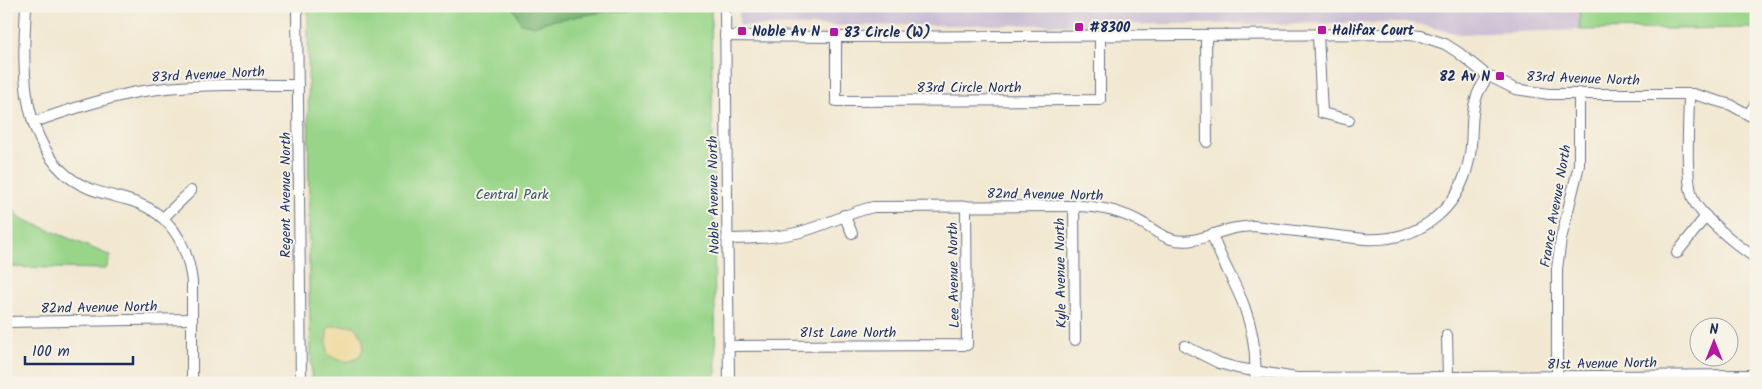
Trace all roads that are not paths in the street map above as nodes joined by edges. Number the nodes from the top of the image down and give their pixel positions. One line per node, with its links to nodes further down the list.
1 (26, 6): 16 (street)
2 (297, 6): 10 (street, Regent Avenue North)
3 (725, 6): 6 (street, Noble Avenue North)
4 (1206, 35): 5 (street, 83rd Avenue North); 7 (street, 83rd Avenue North); 17 (street)
5 (1318, 35): 9 (street, 83rd Avenue North); 15 (street)
6 (725, 36): 8 (street, 83rd Avenue North); 26 (street, Noble Avenue North)
7 (1100, 36): 8 (street, 83rd Avenue North); 8 (street, 83rd Circle North)
8 (836, 37)
9 (1488, 76): 11 (street, 83rd Avenue North); 25 (street, 82nd Avenue North)
10 (298, 85): 16 (street, 83rd Avenue North); 43 (street, Regent Avenue North)
11 (1579, 93): 12 (street, 83rd Avenue North); 40 (street, France Avenue North)
12 (1688, 94): 14 (street, 83rd Avenue North); 22 (street)
13 (1756, 103): 14 (street, 83rd Avenue North)
14 (1752, 116)
15 (1349, 120)
16 (34, 122): 23 (street)
17 (1207, 142)
18 (191, 191): 23 (street)
19 (966, 206): 20 (street, 82nd Avenue North); 21 (street, 82nd Avenue North); 33 (street, Lee Avenue North)
20 (1074, 206): 25 (street, 82nd Avenue North); 32 (street, Kyle Avenue North)
21 (844, 215): 24 (street); 26 (street, 82nd Avenue North)
22 (1706, 216): 27 (street); 28 (street)
23 (163, 218): 29 (street)
24 (852, 233)
25 (1212, 234): 36 (street)
26 (728, 239): 34 (street, Noble Avenue North)
27 (1677, 253)
28 (1756, 258)
29 (192, 319): 30 (street, 82nd Avenue North); 42 (street)
30 (6, 322)
31 (1447, 335): 38 (street)
32 (1075, 340)
33 (967, 345): 34 (street, 81st Lane North)
34 (729, 346): 44 (street, Noble Avenue North)
35 (1185, 346): 36 (street, 81st Avenue North)
36 (1256, 371): 41 (street, 81st Avenue North); 45 (street)
37 (1756, 375): 39 (street, 81st Avenue North)
38 (1448, 378): 40 (street, 81st Avenue North); 41 (street, 81st Avenue North)
39 (1669, 379): 40 (street, 81st Avenue North)
40 (1557, 380)
41 (1362, 381)
42 (192, 383)
43 (301, 383)
44 (729, 383)
45 (1255, 383)

